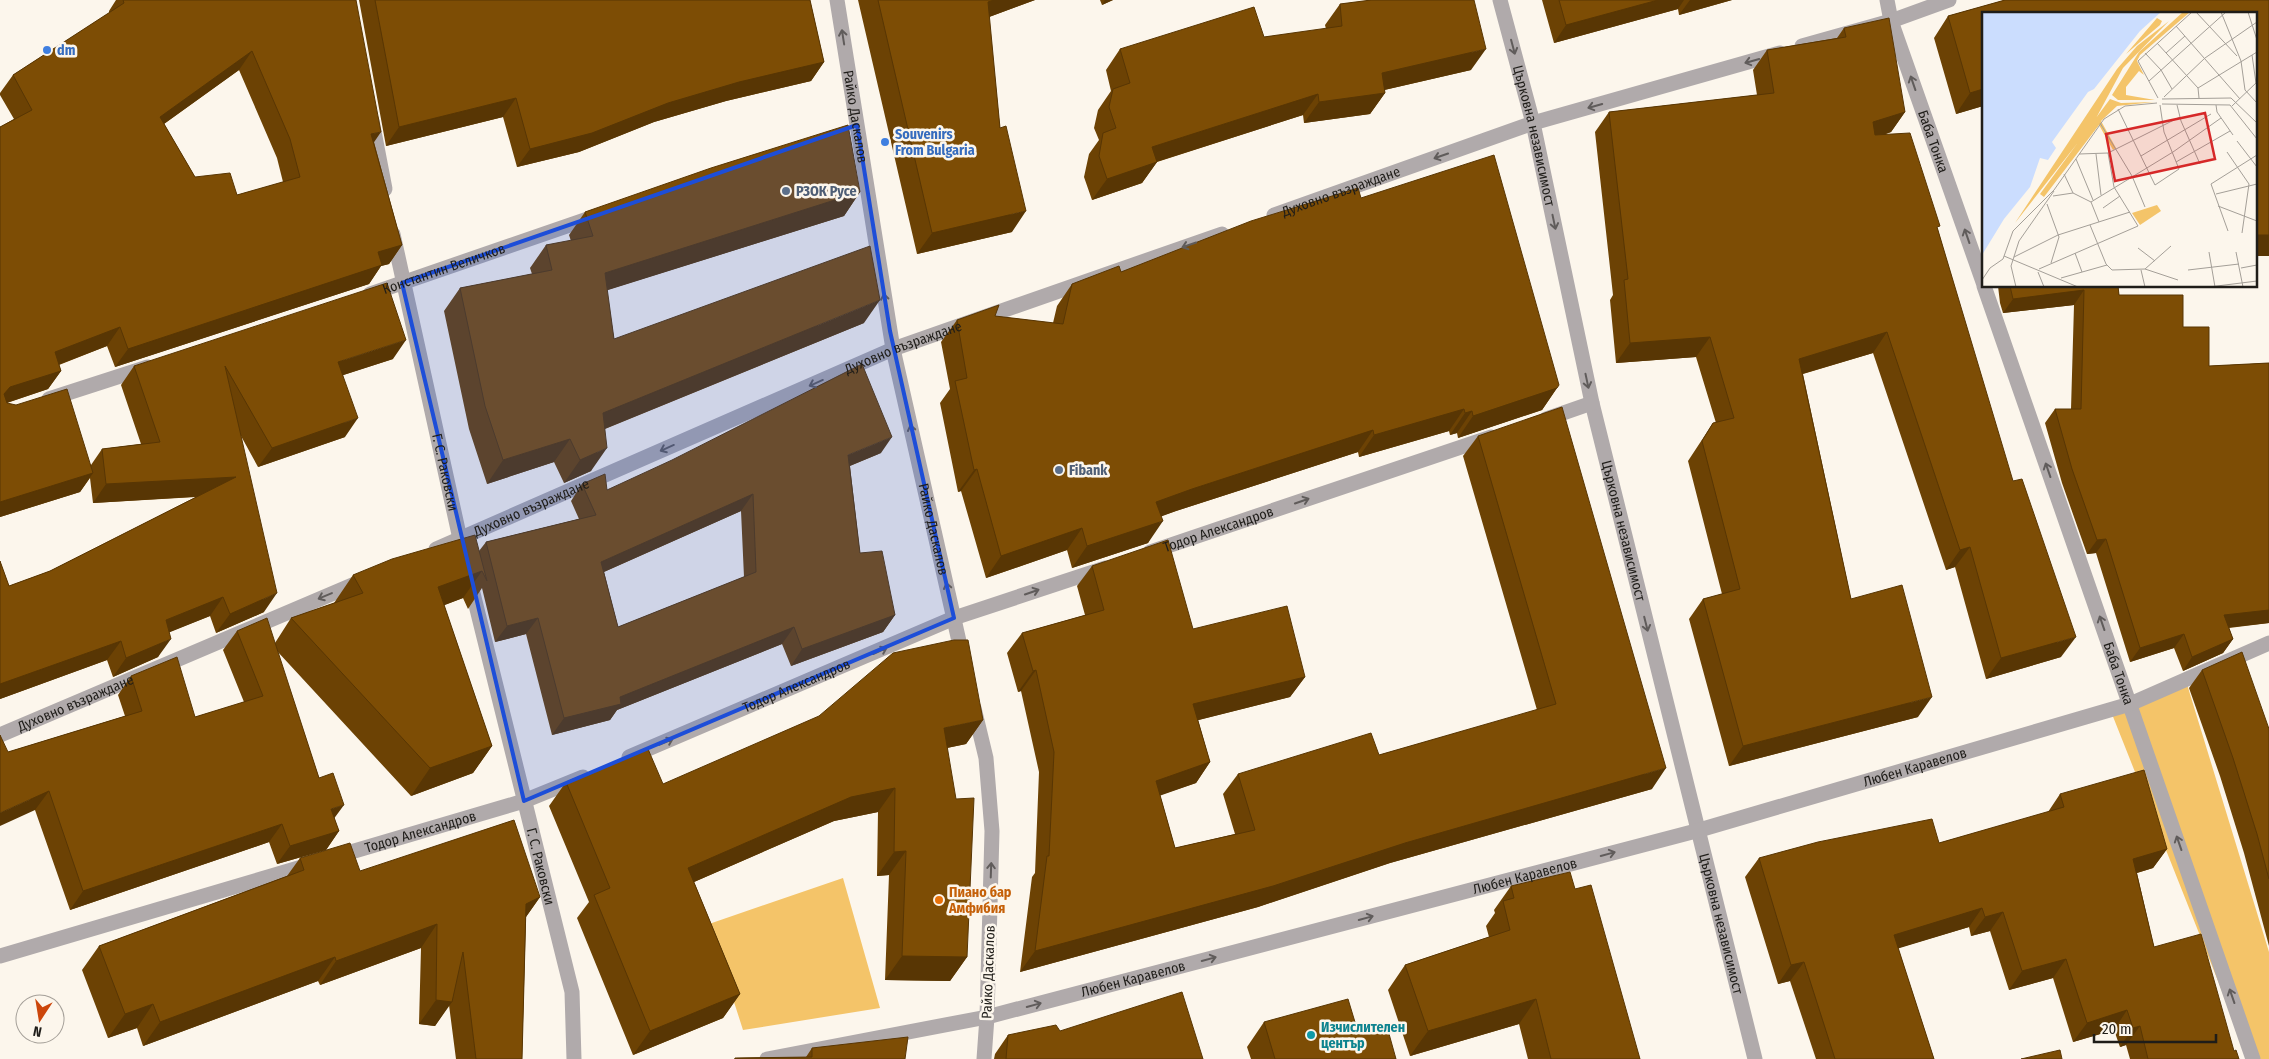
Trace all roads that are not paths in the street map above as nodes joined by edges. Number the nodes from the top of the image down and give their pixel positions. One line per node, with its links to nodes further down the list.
1 (837, 0): 8 (street, Райко Даскалов, one-way to 1)
2 (1500, 0): 7 (street, Църковна независимост, one-way to 7)
3 (1887, 0): 5 (street, Баба Тонка)
4 (1949, 0): 5 (street, Духовно възраждане)
5 (1891, 21): 7 (street, Духовно възраждане, one-way to 7); 13 (street, Баба Тонка, one-way to 5)
6 (369, 108): 14 (street, Г. С. Раковски)
7 (1533, 123): 11 (street, Духовно възраждане, one-way to 11); 20 (street, Църковна независимост, one-way to 20)
8 (857, 125): 9 (street); 17 (street, Райко Даскалов, one-way to 8)
9 (838, 132)
10 (606, 212): 14 (street, Константин Величков)
11 (1263, 219)
12 (1236, 229): 17 (street, Духовно възраждане, one-way to 17)
13 (1982, 279)
14 (402, 284): 16 (street, Константин Величков); 23 (street, Г. С. Раковски)
15 (1985, 288): 30 (street, Баба Тонка, one-way to 15)
16 (356, 299)
17 (893, 350): 23 (street, Духовно възраждане, one-way to 23); 26 (street, Райко Даскалов, one-way to 17)
18 (159, 363): 19 (street)
19 (37, 403)
20 (1592, 404): 21 (street); 35 (street, Църковна независимост, one-way to 35)
21 (1535, 422)
22 (1507, 432): 26 (street, Тодор Александров, one-way to 22)
23 (460, 539): 24 (street, Духовно възраждане); 34 (street, Г. С. Раковски)
24 (423, 555)
25 (377, 574): 31 (street, Духовно възраждане, one-way to 31)
26 (954, 618): 28 (street, Райко Даскалов); 32 (street, Тодор Александров, one-way to 26)
27 (2269, 643): 30 (street, Любен Каравелов)
28 (967, 674)
29 (971, 693): 37 (street, Райко Даскалов, one-way to 29)
30 (2130, 704): 35 (street, Любен Каравелов); 42 (street, Баба Тонка, one-way to 30)
31 (0, 735)
32 (612, 764)
33 (595, 772): 34 (street, Тодор Александров)
34 (524, 801): 36 (street, Тодор Александров); 38 (street, Г. С. Раковски)
35 (1696, 831): 37 (street, Любен Каравелов, one-way to 35); 41 (street, Църковна независимост)
36 (0, 956)
37 (987, 1017): 39 (street, Любен Каравелов); 40 (street, Райко Даскалов)
38 (574, 1059)
39 (767, 1059)
40 (984, 1059)
41 (1755, 1059)
42 (2254, 1059)

